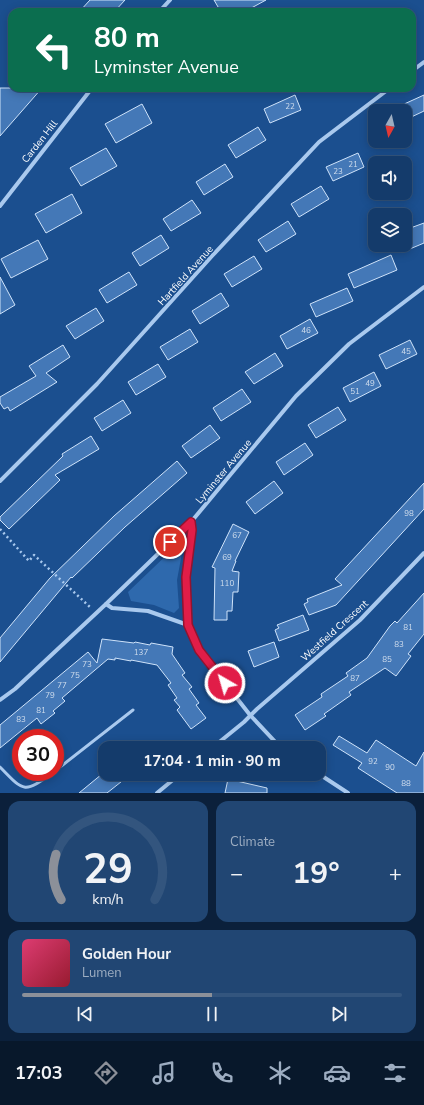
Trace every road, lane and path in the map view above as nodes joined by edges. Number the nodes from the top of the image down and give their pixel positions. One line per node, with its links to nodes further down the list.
1 (170, 0): 2 (street)
2 (163, 8)
3 (89, 92): 5 (street, Carden Hill)
4 (385, 92): 7 (street, Hartfield Avenue)
5 (0, 206)
6 (424, 287): 8 (street, Lyminster Avenue)
7 (0, 481)
8 (191, 522): 11 (street, Lyminster Avenue); 13 (street)
9 (0, 529): 12 (path)
10 (424, 552): 16 (street, Westfield Crescent)
11 (106, 604): 12 (street, Lyminster Avenue); 13 (street)
12 (96, 613): 14 (street, Lyminster Avenue)
13 (188, 625): 16 (street)
14 (0, 700)
15 (132, 710): 19 (lane)
16 (250, 715): 17 (street, Westfield Crescent); 18 (street)
17 (220, 741)
18 (274, 741)
19 (64, 765)
20 (0, 767): 22 (lane)
21 (326, 779): 25 (street)
22 (43, 781)
23 (172, 781): 24 (street)
24 (157, 793)
25 (348, 793)

